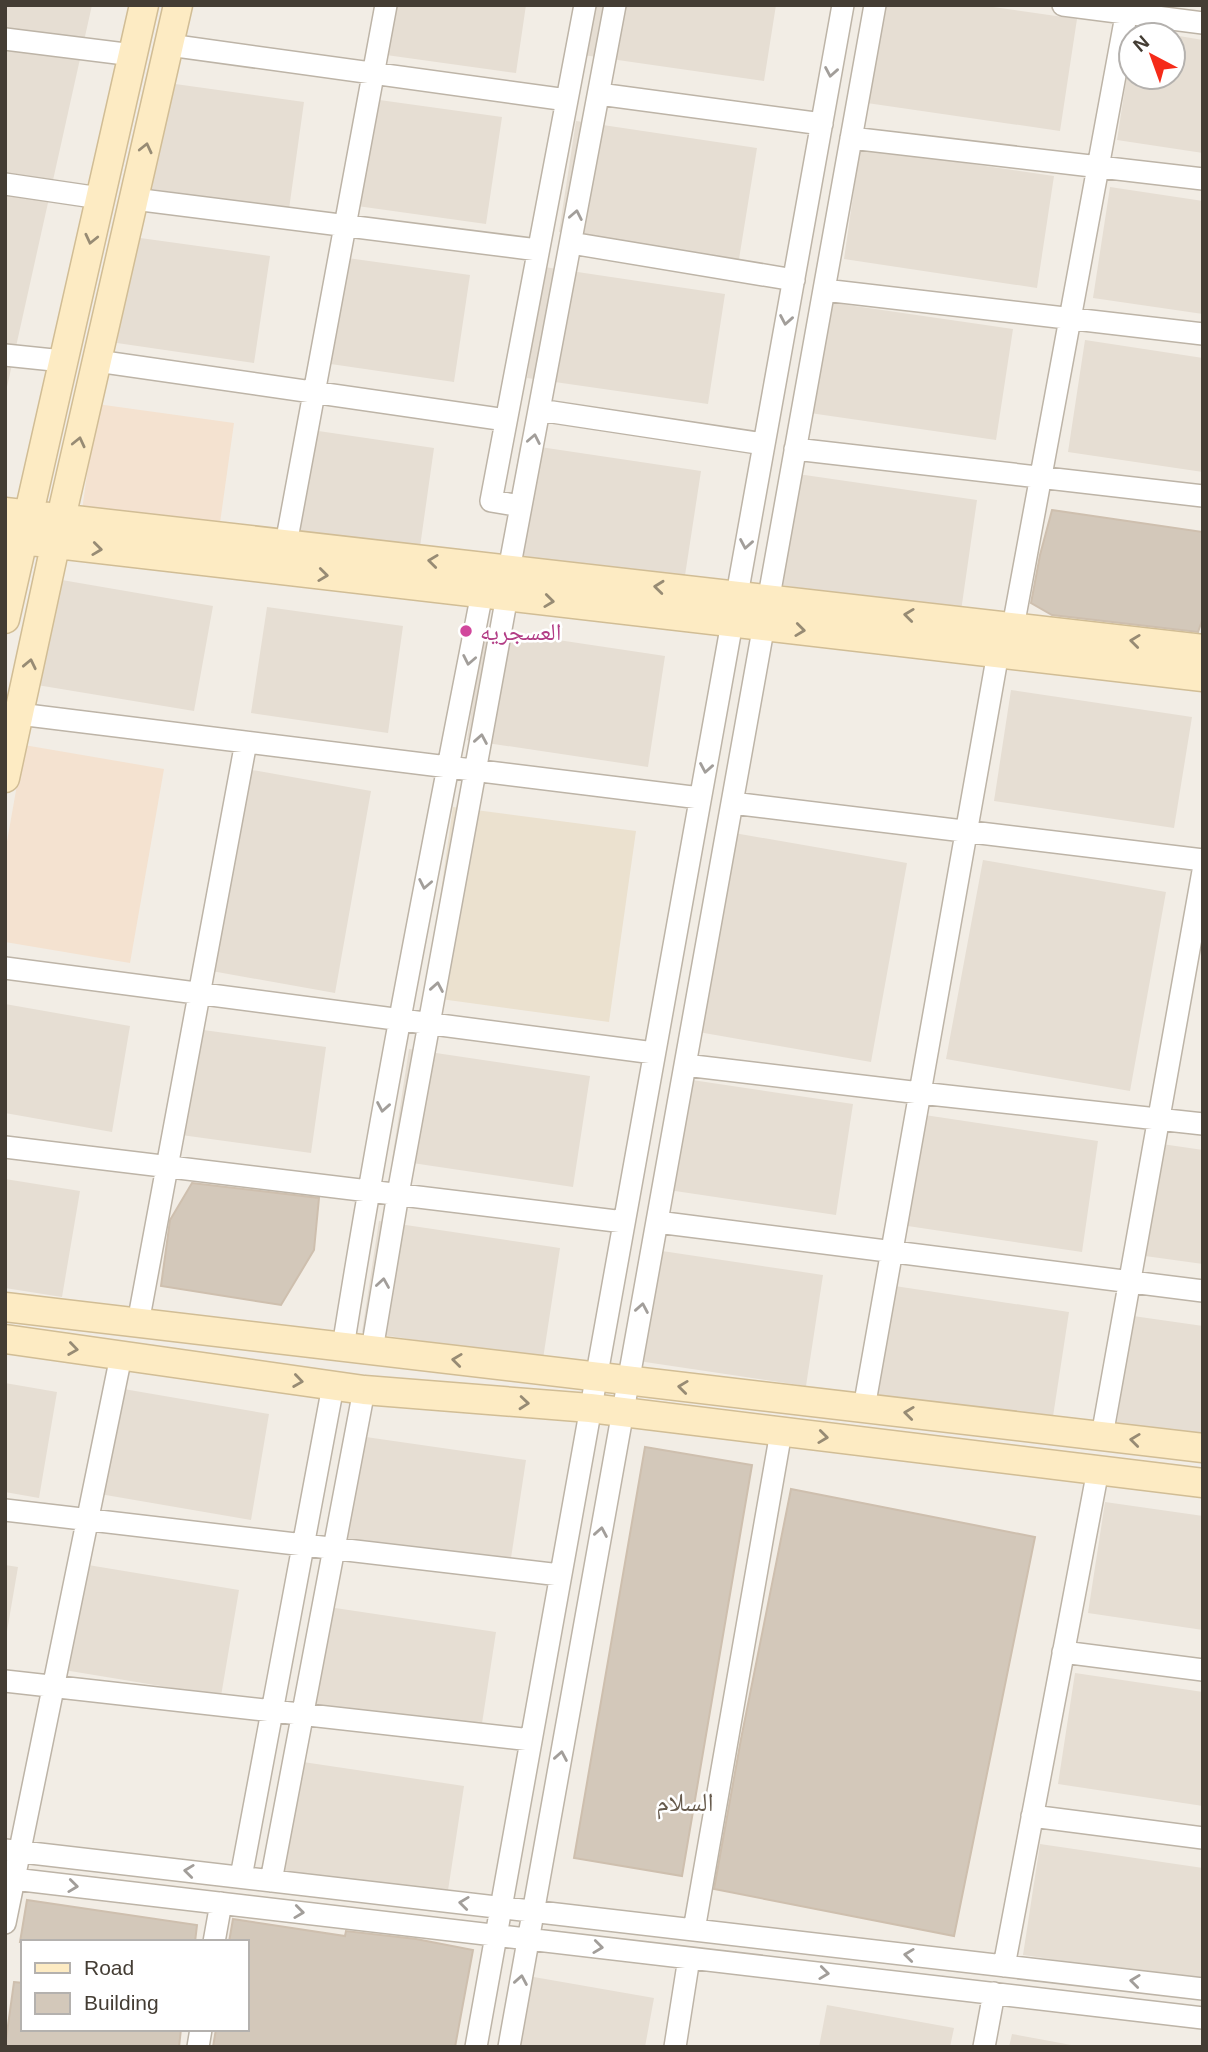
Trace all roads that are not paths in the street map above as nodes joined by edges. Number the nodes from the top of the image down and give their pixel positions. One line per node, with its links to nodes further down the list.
1 (144, 5): 13 (main road)
2 (178, 5): 12 (main road)
3 (386, 5): 14 (street)
4 (584, 5): 16 (street)
5 (615, 5): 15 (street)
6 (843, 5): 17 (street, one-way to 17)
7 (875, 5): 18 (street)
8 (1063, 5): 9 (street)
9 (1127, 9): 10 (street); 19 (street)
10 (1203, 23)
11 (5, 39): 13 (street)
12 (169, 45): 14 (street); 23 (main road, one-way to 12)
13 (133, 55): 22 (main road)
14 (374, 73): 16 (street); 24 (street)
15 (598, 94): 17 (street); 25 (street, one-way to 15)
16 (567, 100): 26 (street)
17 (822, 124): 27 (street)
18 (851, 138): 19 (street); 28 (street)
19 (1098, 167): 20 (street); 29 (street)
20 (1203, 179)
21 (5, 184): 22 (street)
22 (100, 198): 32 (main road, one-way to 32)
23 (134, 199): 24 (street); 33 (main road)
24 (345, 226): 26 (street); 34 (street)
25 (571, 243): 27 (street); 35 (street)
26 (538, 250): 36 (street)
27 (794, 280): 37 (street, one-way to 37)
28 (824, 290): 29 (street); 38 (street)
29 (1070, 318): 30 (street); 39 (street)
30 (1203, 334)
31 (5, 355): 32 (street)
32 (63, 361): 42 (main road)
33 (97, 361): 34 (street); 43 (main road, one-way to 33)
34 (314, 392): 36 (street); 44 (street)
35 (539, 410): 37 (street); 41 (street, one-way to 35)
36 (506, 420): 41 (street)
37 (764, 444): 46 (street, one-way to 46)
38 (795, 449): 39 (street); 47 (street)
39 (1041, 478): 40 (street); 49 (street)
40 (1203, 496)
41 (521, 506): 45 (street)
42 (15, 526): 43 (main road); 48 (main road)
43 (58, 531): 44 (main road); 45 (main road, one-way to 45); 53 (main road, one-way to 43)
44 (286, 544): 45 (main road, one-way to 44)
45 (499, 586): 46 (main road); 55 (street, one-way to 55); 56 (street, one-way to 45)
46 (734, 609): 47 (main road); 58 (street, one-way to 58)
47 (766, 613): 49 (main road, one-way to 47); 51 (main road, one-way to 51); 59 (street)
48 (5, 619)
49 (1013, 627): 50 (main road, one-way to 49)
50 (1203, 649)
51 (998, 653): 52 (main road); 60 (street)
52 (1203, 677)
53 (19, 714): 54 (street); 57 (main road)
54 (246, 742): 55 (street); 64 (street)
55 (448, 767): 56 (street); 65 (street, one-way to 65)
56 (475, 770): 58 (street); 66 (street, one-way to 56)
57 (5, 778)
58 (700, 797): 67 (street)
59 (732, 803): 60 (street); 68 (street)
60 (966, 832): 61 (street); 69 (street)
61 (1203, 860)
62 (1203, 871): 70 (street)
63 (5, 968): 64 (street)
64 (199, 993): 65 (street); 73 (street)
65 (399, 1020): 66 (street); 74 (street, one-way to 74)
66 (430, 1024): 67 (street); 75 (street)
67 (654, 1053): 76 (street)
68 (685, 1065): 69 (street); 77 (street)
69 (920, 1093): 70 (street); 78 (street)
70 (1158, 1119): 71 (street); 79 (street)
71 (1203, 1124)
72 (5, 1147): 73 (street)
73 (167, 1167): 74 (street); 82 (street)
74 (368, 1191): 75 (street); 84 (street)
75 (398, 1194): 76 (street); 85 (street, one-way to 75)
76 (624, 1222): 87 (street)
77 (657, 1222): 78 (street); 88 (street, one-way to 77)
78 (892, 1251): 79 (street); 92 (street)
79 (1129, 1282): 80 (street); 95 (street)
80 (1203, 1291)
81 (5, 1307): 82 (main road)
82 (138, 1323): 84 (main road)
83 (5, 1339): 86 (main road, one-way to 86)
84 (343, 1347): 85 (main road)
85 (372, 1350): 87 (main road, one-way to 85)
86 (121, 1356): 89 (main road, one-way to 89); 100 (street)
87 (596, 1376): 88 (main road); 91 (street)
88 (629, 1380): 92 (main road, one-way to 88); 93 (street)
89 (333, 1385): 90 (main road); 101 (street)
90 (364, 1390): 91 (main road, one-way to 91); 102 (street)
91 (590, 1408): 93 (main road); 103 (street)
92 (864, 1408): 95 (main road, one-way to 92)
93 (623, 1412): 94 (main road); 119 (street, one-way to 93)
94 (781, 1432): 97 (main road, one-way to 97); 121 (street)
95 (1102, 1436): 96 (main road, one-way to 95)
96 (1203, 1447)
97 (1098, 1470): 98 (main road); 104 (street)
98 (1203, 1483)
99 (5, 1510): 100 (street)
100 (88, 1520): 101 (street); 107 (street)
101 (303, 1545): 102 (street); 108 (street)
102 (334, 1548): 103 (street); 109 (street)
103 (560, 1575): 110 (street)
104 (1063, 1652): 105 (street); 111 (street)
105 (1203, 1670)
106 (5, 1681): 107 (street)
107 (54, 1687): 108 (street); 113 (street)
108 (272, 1710): 109 (street); 114 (street)
109 (302, 1714): 110 (street); 116 (street)
110 (531, 1740): 118 (street)
111 (1032, 1816): 112 (street); 126 (street)
112 (1203, 1838)
113 (13, 1851): 114 (street, one-way to 113); 115 (street)
114 (241, 1877): 116 (street)
115 (10, 1878): 117 (street, one-way to 117); 120 (street)
116 (271, 1881): 118 (street, one-way to 116)
117 (221, 1903): 122 (street, one-way to 122); 124 (street)
118 (501, 1907): 119 (street); 122 (street)
119 (533, 1911): 121 (street); 123 (street)
120 (5, 1923)
121 (694, 1930): 126 (street, one-way to 121)
122 (496, 1935): 123 (street); 130 (street)
123 (528, 1939): 125 (street, one-way to 125); 131 (street, one-way to 123)
124 (215, 1940)
125 (690, 1958): 128 (street, one-way to 128); 132 (street)
126 (1004, 1966): 127 (street, one-way to 126)
127 (1203, 1989)
128 (994, 1993): 129 (street); 133 (street)
129 (1203, 2018)
130 (475, 2047)
131 (509, 2047)
132 (675, 2047)
133 (984, 2047)

